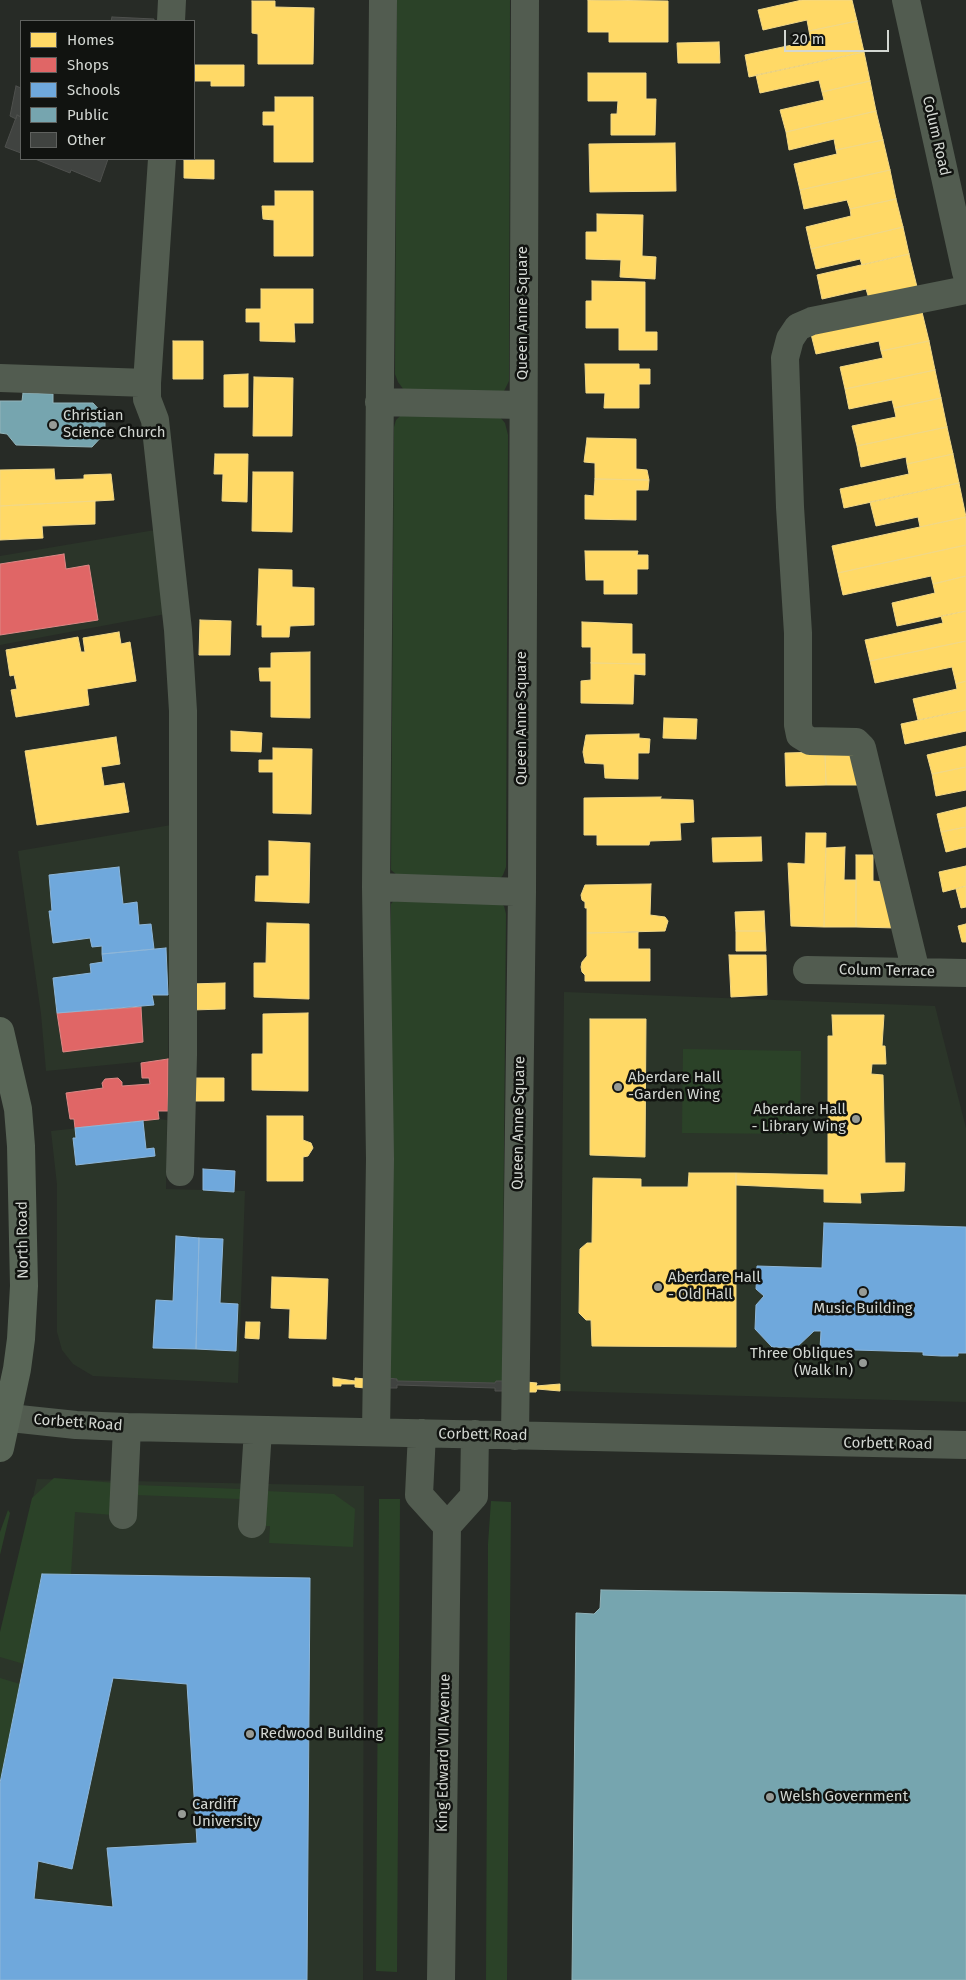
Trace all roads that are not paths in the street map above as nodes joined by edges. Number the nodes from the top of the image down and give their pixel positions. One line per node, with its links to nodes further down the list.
1 (172, 0): 5 (street)
2 (383, 0): 11 (street)
3 (525, 0): 12 (street, Queen Anne Square)
4 (906, 0): 7 (street, Colum Road)
5 (171, 20)
6 (162, 160): 10 (street)
7 (966, 272)
8 (966, 290): 16 (street)
9 (0, 378): 10 (street)
10 (147, 383): 19 (street)
11 (379, 402): 12 (street); 13 (street)
12 (522, 405): 14 (street, Queen Anne Square)
13 (376, 887): 14 (street); 23 (street)
14 (522, 892): 26 (street, Queen Anne Square)
15 (808, 970): 16 (street, Colum Terrace)
16 (916, 972): 17 (street, Colum Terrace)
17 (966, 973)
18 (0, 1031): 20 (main road, North Road)
19 (180, 1172)
20 (3, 1418): 21 (street, Corbett Road); 28 (main road, North Road)
21 (127, 1426): 22 (street, Corbett Road); 29 (street)
22 (258, 1430): 23 (street, Corbett Road); 30 (street)
23 (376, 1432): 24 (street, Corbett Road)
24 (422, 1433): 25 (street, Corbett Road); 31 (street)
25 (475, 1434): 26 (street, Corbett Road); 31 (street)
26 (514, 1436): 27 (street, Corbett Road)
27 (966, 1445)
28 (0, 1448)
29 (123, 1515)
30 (252, 1524)
31 (447, 1526): 32 (street, King Edward VII Avenue)
32 (441, 1980)

